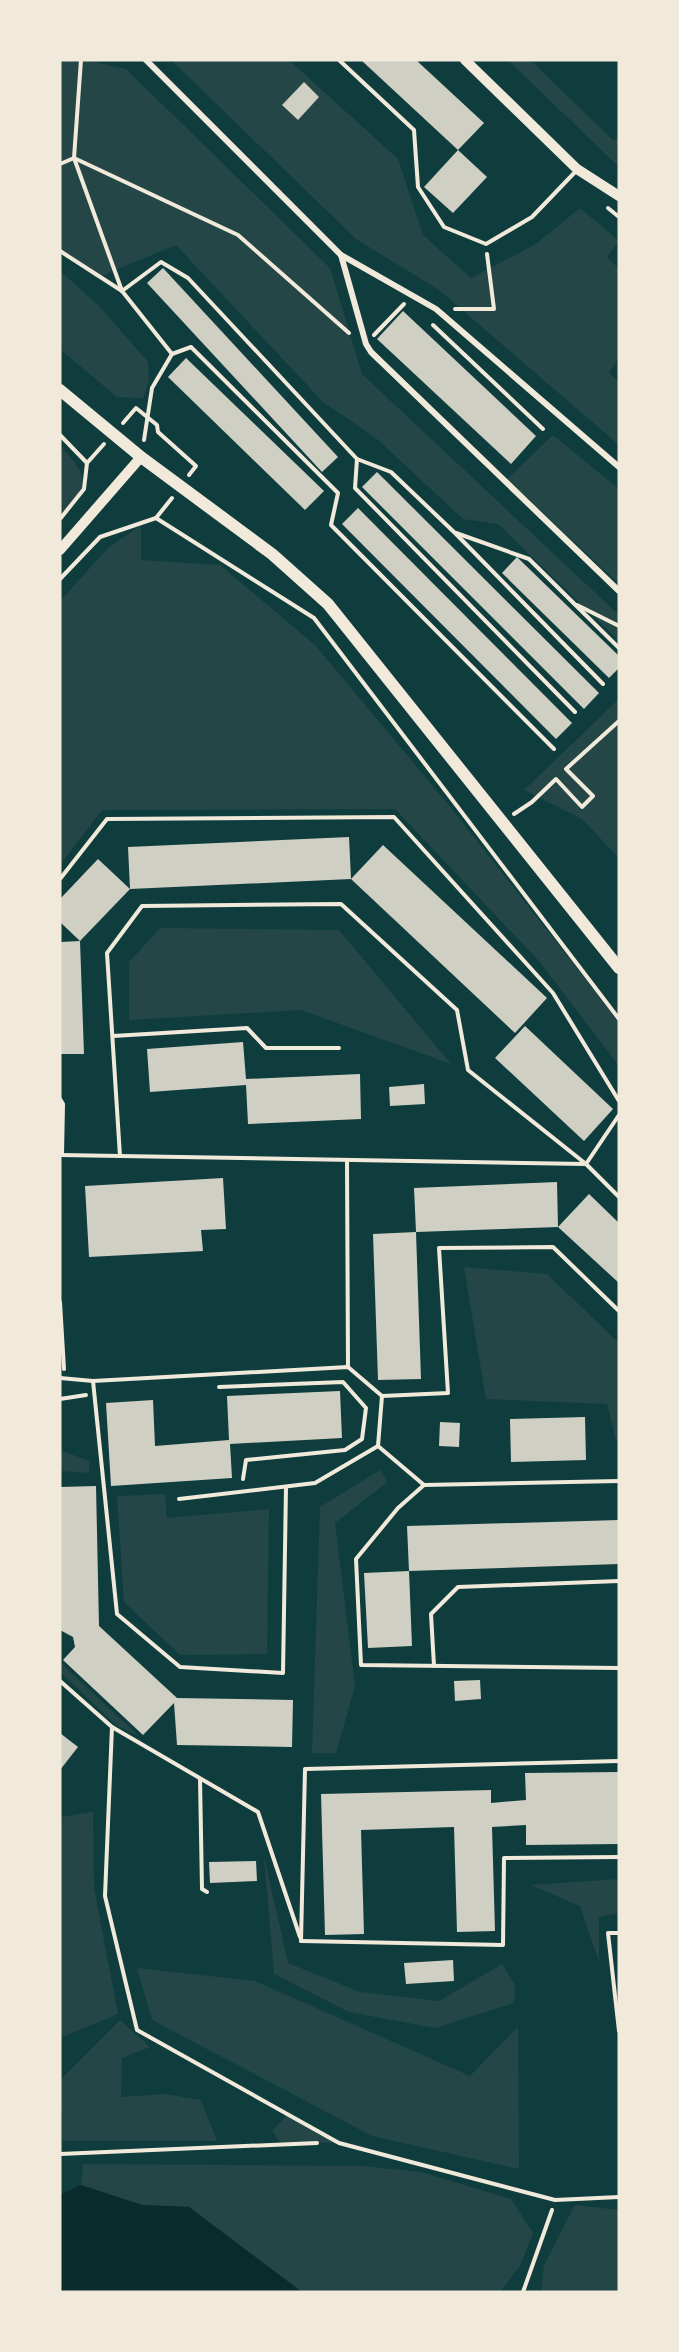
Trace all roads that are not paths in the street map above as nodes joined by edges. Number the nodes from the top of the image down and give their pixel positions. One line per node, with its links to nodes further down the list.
1 (146, 60): 6 (street)
2 (339, 60): 4 (lane)
3 (465, 60): 4 (street)
4 (577, 169): 5 (street)
5 (619, 196)
6 (341, 255): 9 (street); 11 (street)
7 (60, 390): 8 (main road)
8 (141, 457): 10 (street); 13 (main road)
9 (619, 467)
10 (60, 550)
11 (619, 591)
12 (60, 879): 17 (lane)
13 (619, 968)
14 (112, 1036): 15 (lane); 20 (lane); 22 (lane)
15 (339, 1048)
16 (60, 1099): 19 (lane)
17 (619, 1101)
18 (619, 1115): 22 (lane)
19 (61, 1155): 20 (lane)
20 (120, 1156): 21 (lane)
21 (347, 1162): 22 (lane); 25 (lane)
22 (586, 1164): 23 (lane)
23 (619, 1197)
24 (619, 1311): 28 (lane)
25 (348, 1367): 27 (lane); 28 (lane)
26 (62, 1378): 27 (lane)
27 (93, 1381): 32 (lane)
28 (382, 1396): 29 (lane)
29 (378, 1446): 31 (lane); 32 (lane)
30 (619, 1481): 31 (lane)
31 (424, 1485): 35 (lane)
32 (286, 1487): 33 (lane)
33 (179, 1499)
34 (619, 1581): 35 (lane)
35 (434, 1666): 36 (lane)
36 (619, 1668)
37 (60, 1681): 38 (lane)
38 (112, 1727): 40 (lane); 46 (lane)
39 (619, 1761): 44 (lane)
40 (200, 1778): 42 (lane); 44 (lane)
41 (619, 1857): 44 (lane)
42 (207, 1892)
43 (619, 1933): 45 (lane)
44 (301, 1941)
45 (619, 2031)
46 (619, 2197)

